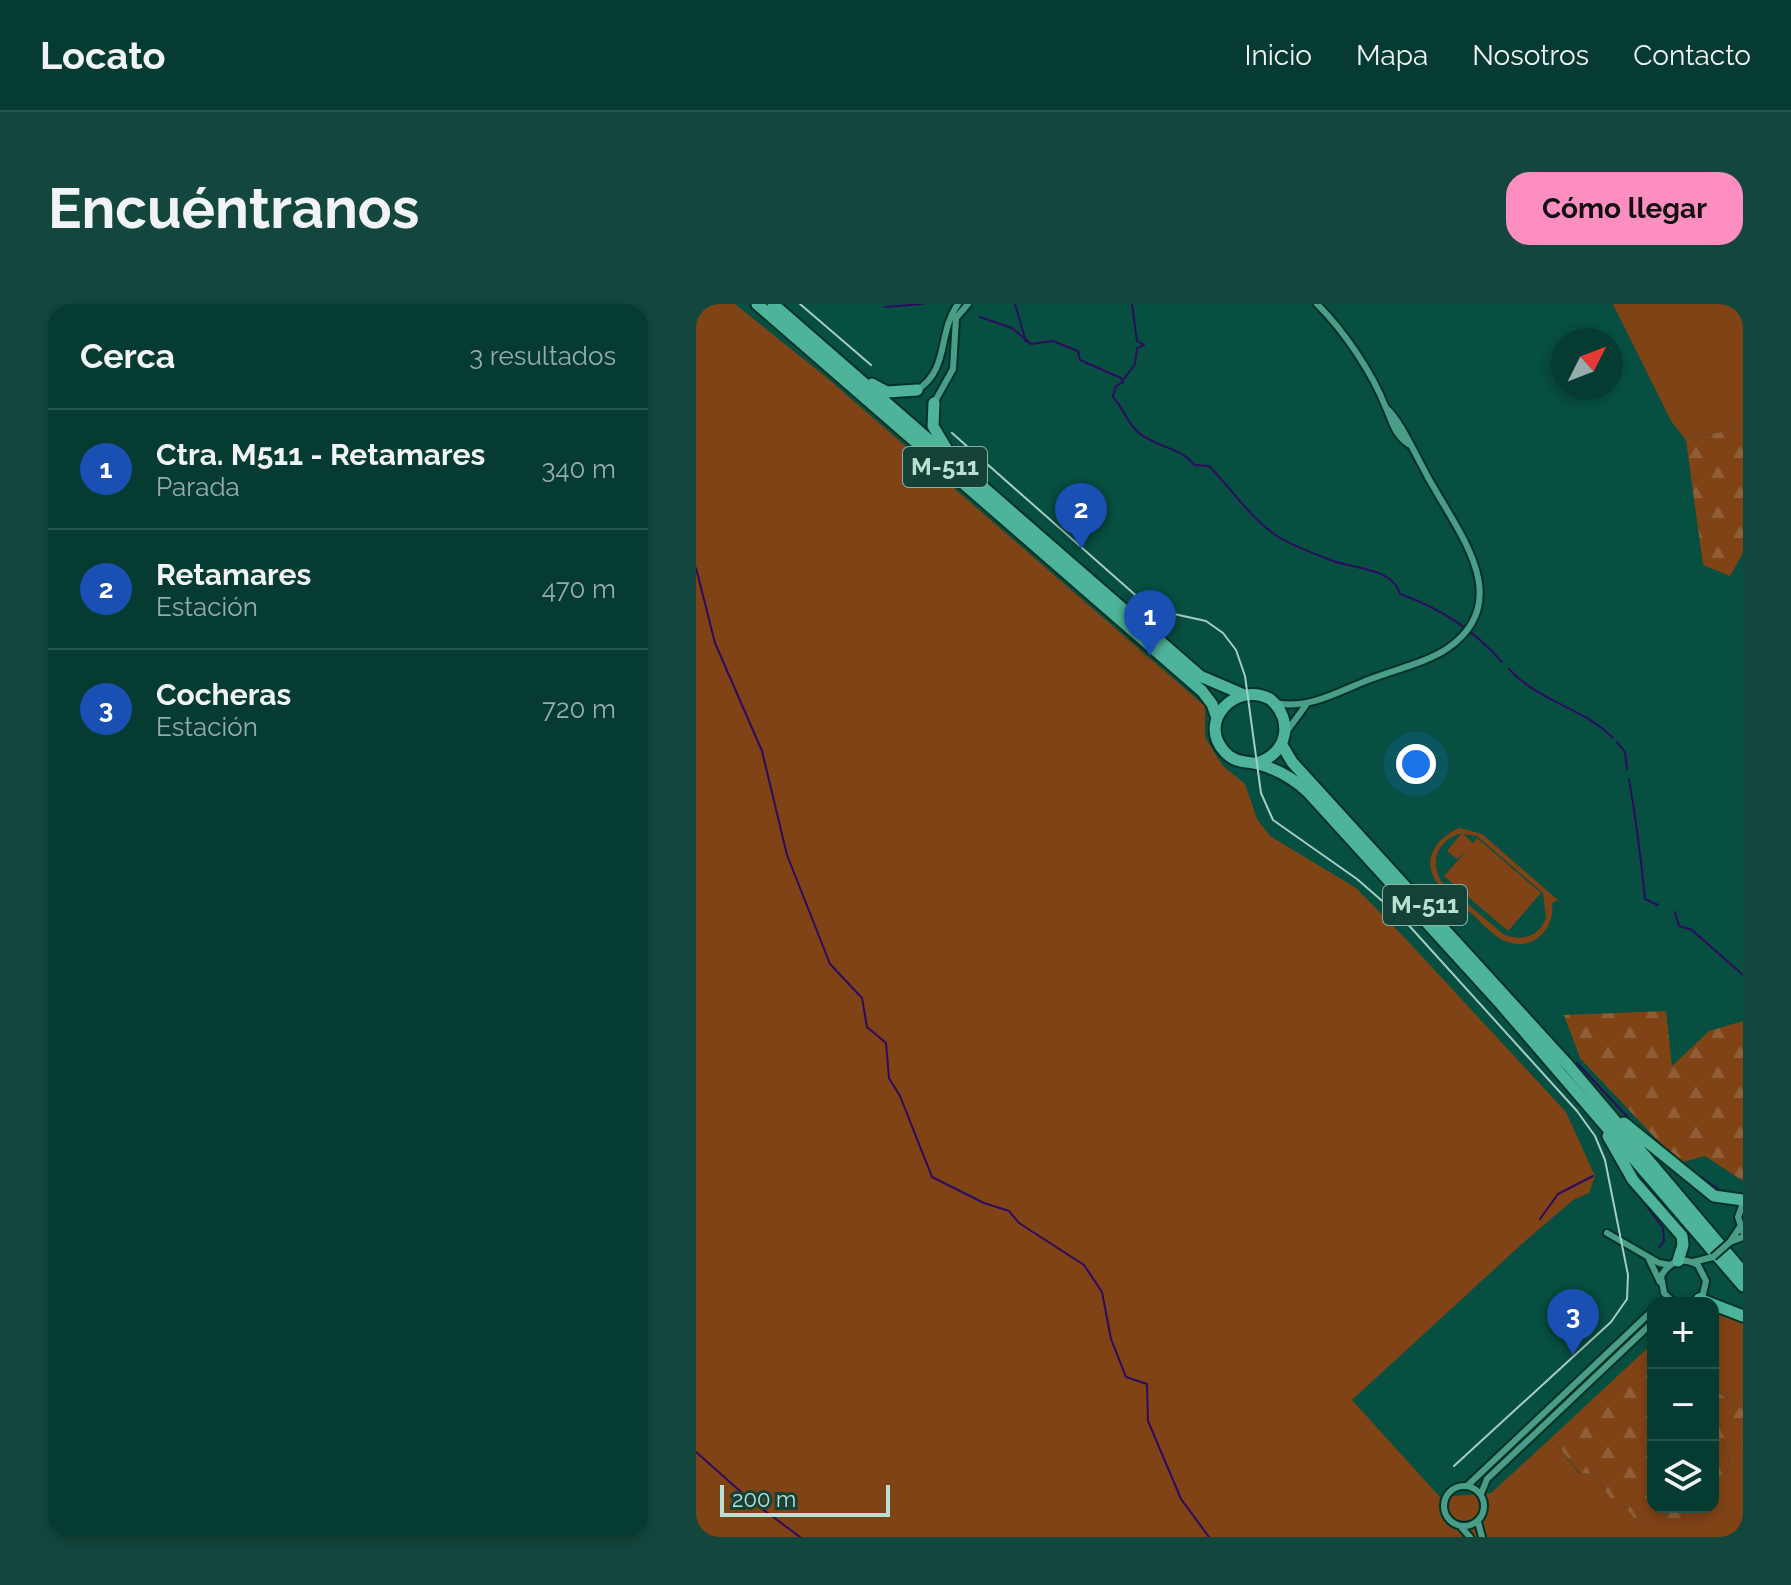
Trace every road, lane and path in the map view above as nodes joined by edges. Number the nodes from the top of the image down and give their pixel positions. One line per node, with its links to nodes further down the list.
1 (757, 304): 13 (highway, M-511)
2 (773, 304): 6 (highway, M-511)
3 (958, 304): 7 (street)
4 (968, 304): 8 (street)
5 (1317, 304): 12 (street)
6 (840, 361): 7 (highway); 9 (highway, M-511)
7 (917, 390)
8 (934, 403): 9 (highway)
9 (956, 461): 10 (highway, M-511)
10 (1242, 694): 11 (highway, M-511); 13 (highway)
11 (1275, 703): 12 (street); 14 (highway, M-511)
12 (1306, 705): 14 (street)
13 (1217, 718): 15 (highway, M-511)
14 (1284, 739): 15 (highway); 16 (highway, M-511)
15 (1256, 763): 17 (highway, M-511)
16 (1568, 1065): 18 (highway); 25 (highway, M-511)
17 (1587, 1106): 24 (highway); 28 (highway, M-511)
18 (1743, 1202): 19 (street)
19 (1742, 1232): 22 (street, bridge)
20 (1607, 1233): 21 (street)
21 (1648, 1257): 24 (street); 27 (street)
22 (1713, 1257): 23 (street); 26 (street)
23 (1693, 1262): 24 (street); 26 (street)
24 (1674, 1263): 27 (street)
25 (1743, 1272)
26 (1704, 1274): 32 (street)
27 (1660, 1282): 29 (street)
28 (1743, 1286)
29 (1664, 1293): 30 (street); 31 (street)
30 (1662, 1297)
31 (1668, 1297)
32 (1699, 1297)
33 (1719, 1308): 35 (highway)
34 (1647, 1316): 37 (street)
35 (1743, 1316)
36 (1647, 1328): 38 (street)
37 (1467, 1486): 38 (street); 40 (street)
38 (1481, 1494): 39 (street)
39 (1478, 1522): 40 (street); 42 (street)
40 (1461, 1527): 41 (street)
41 (1470, 1537)
42 (1482, 1537)

